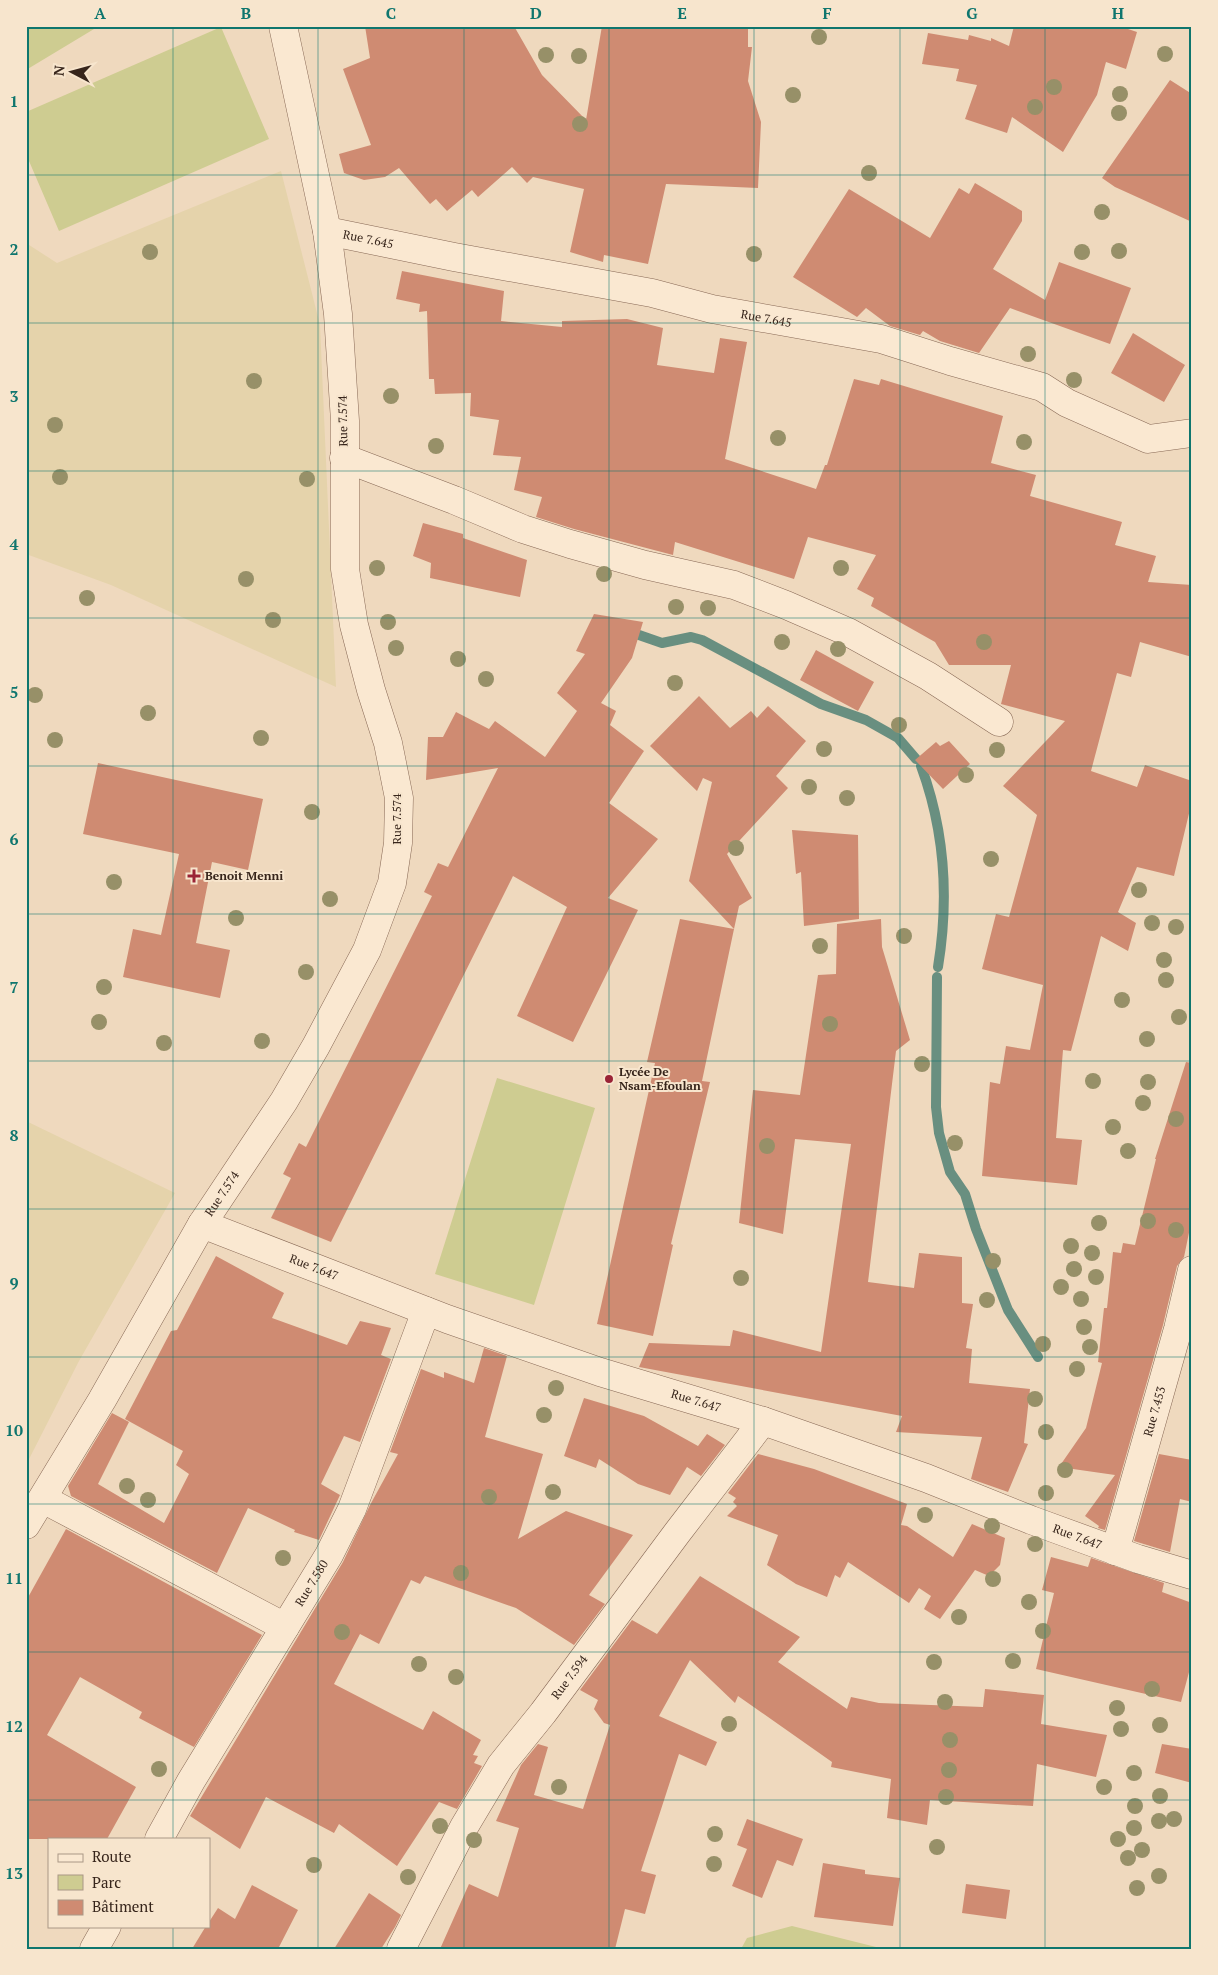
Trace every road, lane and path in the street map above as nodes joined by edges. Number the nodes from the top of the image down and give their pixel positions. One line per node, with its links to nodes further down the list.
1 (283, 26): 2 (street, Rue 7.574)
2 (327, 231): 3 (street, Rue 7.645); 4 (street, Rue 7.574)
3 (1192, 433)
4 (344, 458): 5 (street); 6 (street, Rue 7.574)
5 (999, 722)
6 (202, 1224): 8 (street, Rue 7.647); 10 (street, Rue 7.574)
7 (1192, 1270): 12 (street, Rue 7.453)
8 (426, 1311): 9 (street, Rue 7.647); 14 (street, Rue 7.580)
9 (763, 1421): 12 (street, Rue 7.647); 18 (street, Rue 7.594)
10 (43, 1499): 11 (street, Rue 7.574); 14 (street)
11 (26, 1525)
12 (1115, 1551): 13 (street, Rue 7.647)
13 (1192, 1575)
14 (285, 1627): 15 (street, Rue 7.580)
15 (159, 1838)
16 (106, 1928): 17 (street)
17 (94, 1949)
18 (401, 1949)

